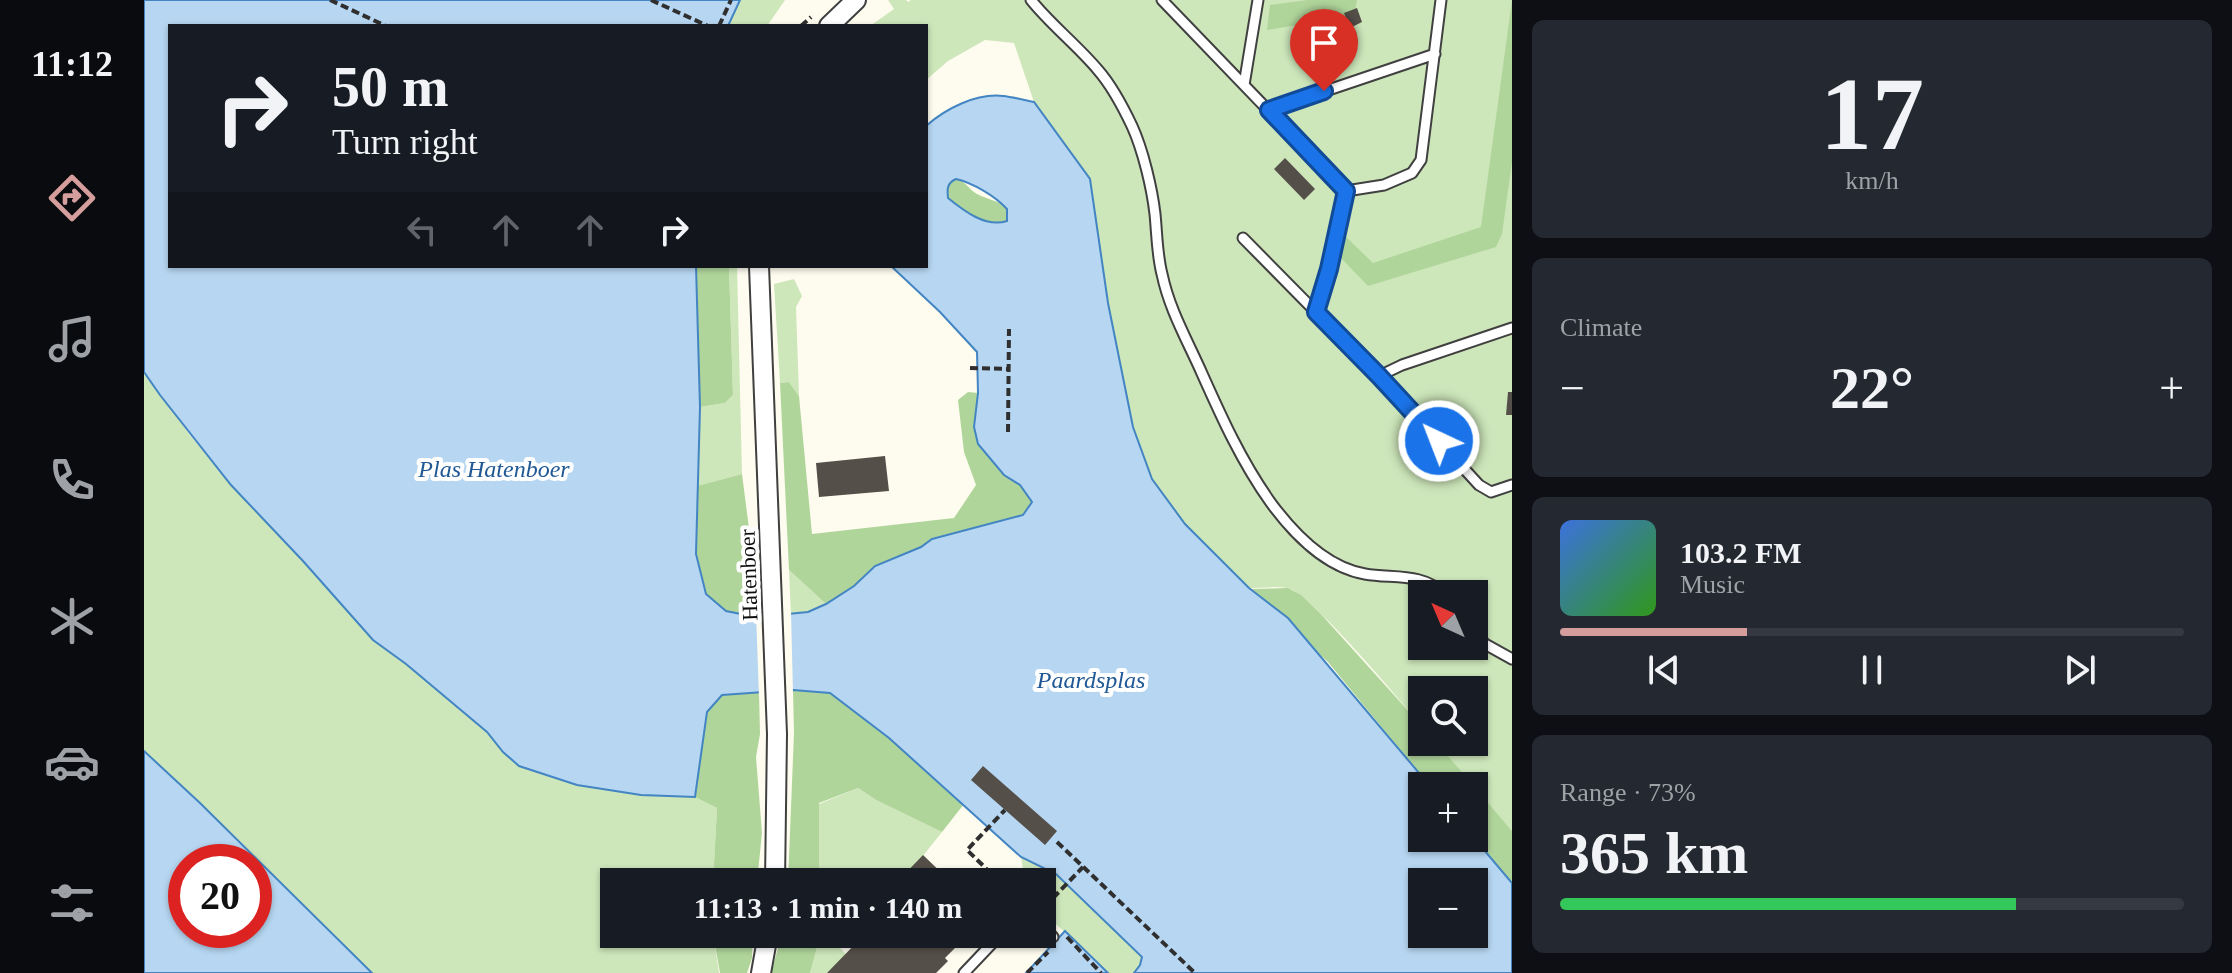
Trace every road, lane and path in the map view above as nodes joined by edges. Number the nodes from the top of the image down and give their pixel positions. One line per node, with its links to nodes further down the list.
1 (330, 0): 9 (path)
2 (651, 0): 10 (path)
3 (731, 0): 11 (path)
4 (856, 0): 12 (street)
5 (1031, 0): 27 (lane)
6 (1162, 0): 14 (lane)
7 (1258, 0): 14 (lane)
8 (1441, 0): 13 (lane)
9 (382, 24)
10 (704, 24)
11 (720, 24)
12 (831, 24)
13 (1435, 54): 15 (lane); 16 (lane)
14 (1244, 85): 15 (lane)
15 (1269, 110): 16 (lane)
16 (1346, 191): 19 (lane)
17 (1243, 238): 19 (lane)
18 (759, 268): 33 (street, Hatenboer)
19 (1316, 312): 24 (lane)
20 (1512, 328): 24 (lane)
21 (1009, 329): 23 (path)
22 (970, 368): 23 (path)
23 (1009, 369): 25 (path)
24 (1379, 376): 26 (lane)
25 (1008, 432)
26 (1512, 485)
27 (1422, 580)
28 (1488, 646): 29 (lane)
29 (1512, 659)
30 (1005, 810): 34 (path)
31 (1057, 842): 32 (path)
32 (1083, 867): 35 (path); 44 (path)
33 (775, 868)
34 (986, 868)
35 (1056, 895)
36 (1057, 927): 43 (path)
37 (765, 948): 40 (street)
38 (988, 948): 41 (lane)
39 (1048, 948): 42 (path)
40 (761, 973)
41 (964, 973)
42 (1027, 973)
43 (1101, 973)
44 (1195, 973)

